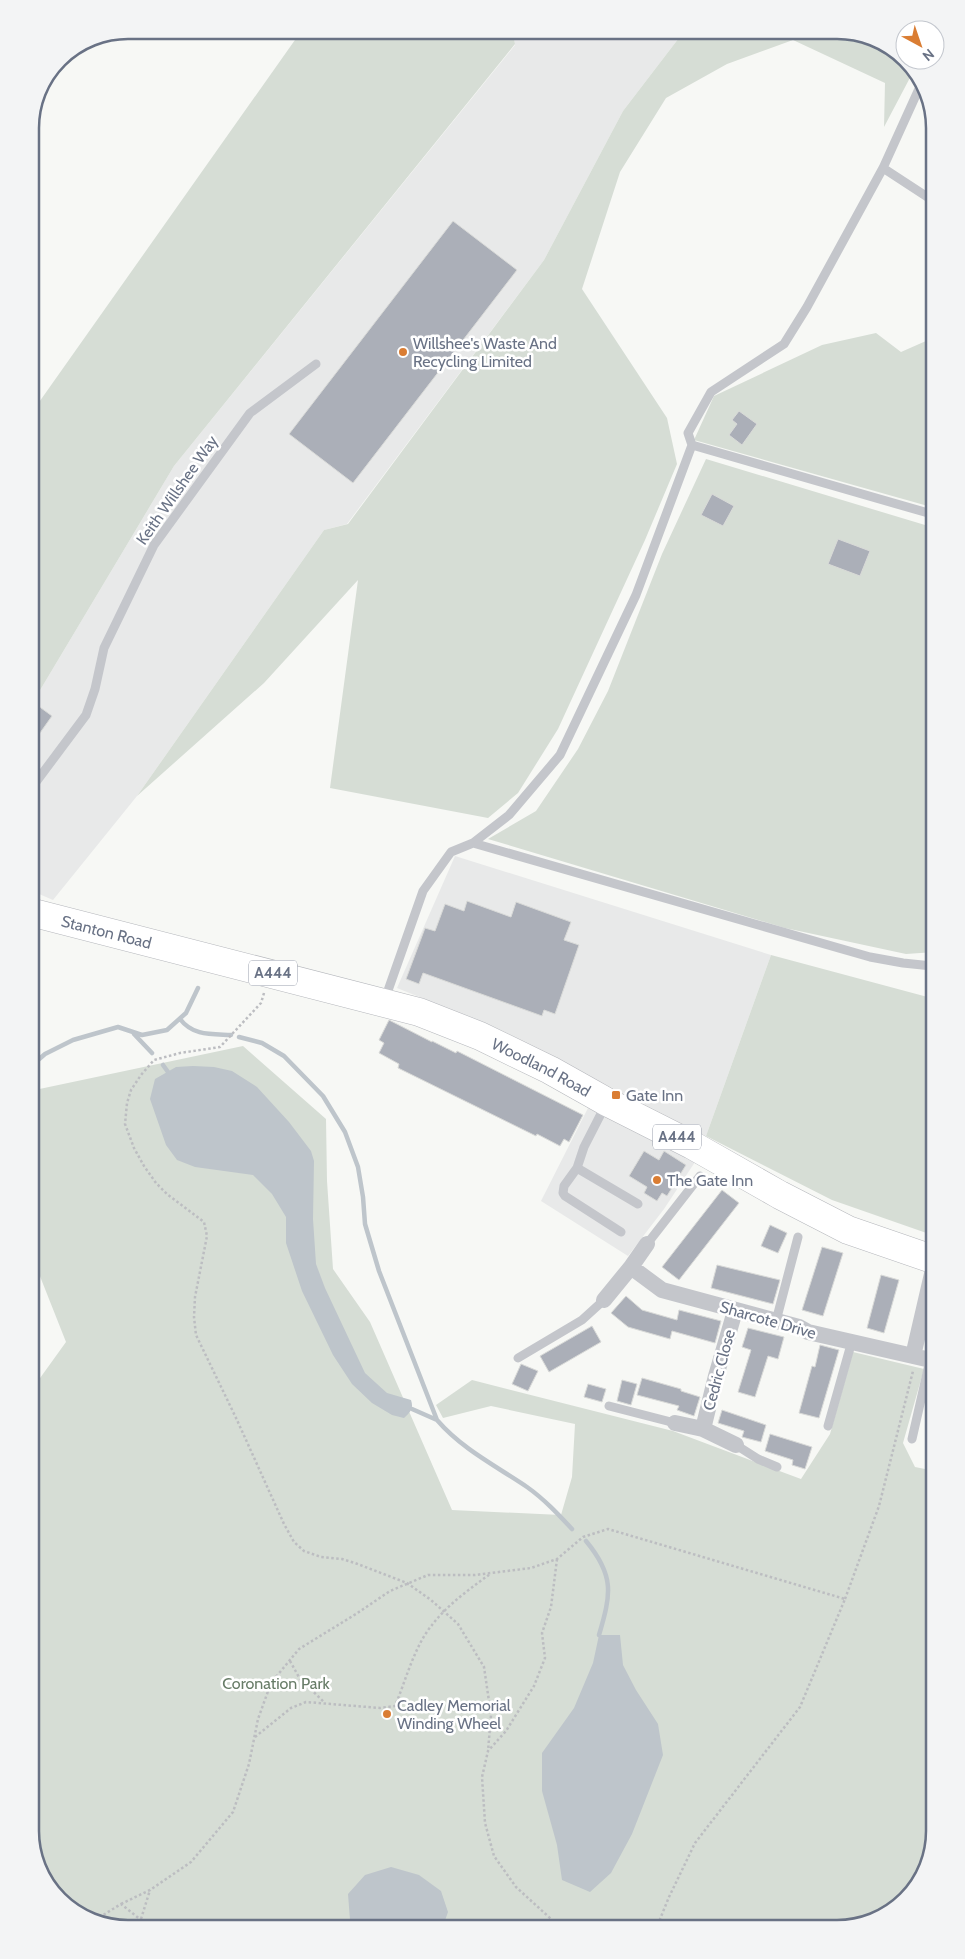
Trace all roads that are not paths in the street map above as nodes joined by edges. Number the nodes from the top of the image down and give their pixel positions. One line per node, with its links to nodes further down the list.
1 (918, 91): 2 (lane)
2 (883, 168): 3 (lane); 5 (lane)
3 (926, 196)
4 (316, 364): 7 (lane, Keith Willshee Way)
5 (692, 445): 6 (lane); 8 (lane)
6 (926, 512)
7 (39, 778)
8 (473, 843): 11 (lane); 12 (lane)
9 (39, 914): 10 (highway, Stanton Road / A444)
10 (183, 950): 12 (highway, Woodland Road / A444)
11 (926, 965)
12 (384, 1002): 13 (highway, Woodland Road / A444)
13 (607, 1102): 14 (lane); 20 (highway, Woodland Road / A444)
14 (577, 1168): 16 (lane); 17 (lane)
15 (700, 1176): 19 (lane)
16 (638, 1204)
17 (621, 1232)
18 (798, 1237): 24 (lane)
19 (647, 1244): 21 (street)
20 (926, 1258)
21 (630, 1267): 22 (street); 23 (street, Sharcote Drive)
22 (604, 1300): 26 (lane)
23 (735, 1310): 24 (street, Sharcote Drive); 31 (street, Cedric Close)
24 (776, 1321): 25 (street, Sharcote Drive)
25 (852, 1341): 27 (street, Sharcote Drive); 30 (lane)
26 (518, 1358)
27 (926, 1359): 32 (lane)
28 (608, 1406): 29 (lane)
29 (676, 1423): 31 (street, Cedric Close)
30 (828, 1426)
31 (703, 1429): 33 (street, Cedric Close)
32 (912, 1439)
33 (736, 1445): 34 (lane)
34 (777, 1467)

